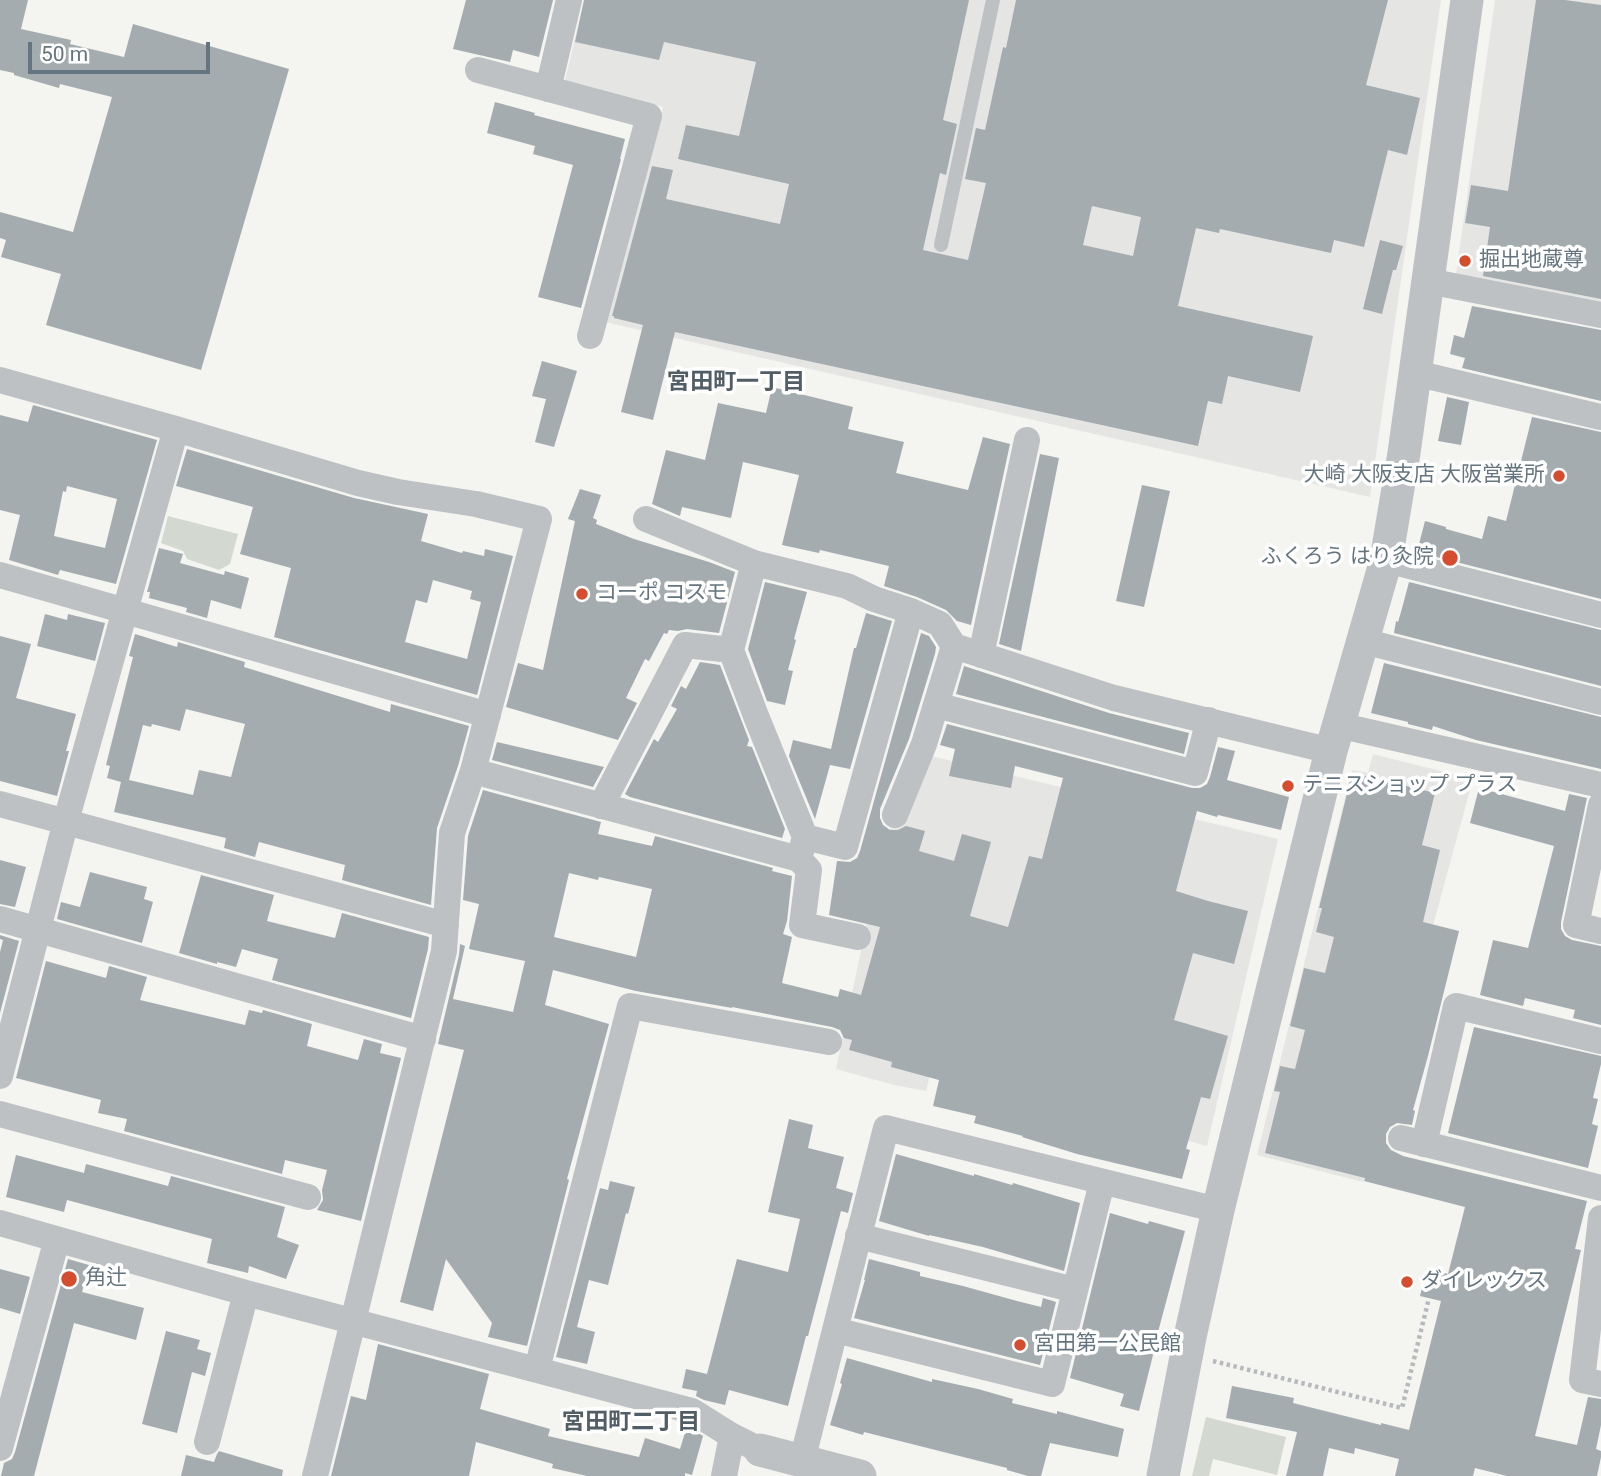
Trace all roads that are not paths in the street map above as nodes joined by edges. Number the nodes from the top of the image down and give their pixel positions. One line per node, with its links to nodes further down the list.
1 (569, 0): 5 (street)
2 (993, 0): 6 (lane)
3 (1467, 0): 7 (street)
4 (478, 70): 5 (street)
5 (548, 89): 9 (street)
6 (941, 245)
7 (1428, 281): 8 (street); 10 (street)
8 (1601, 315)
9 (590, 337)
10 (1415, 373): 12 (street); 16 (street)
11 (0, 380): 13 (street)
12 (1601, 417)
13 (176, 429): 19 (street); 28 (street)
14 (1027, 440): 25 (street)
15 (646, 519): 17 (street)
16 (1386, 560): 21 (street); 22 (street)
17 (754, 563): 20 (street); 24 (street)
18 (0, 575): 19 (street)
19 (125, 610): 28 (street); 37 (street)
20 (911, 611): 23 (street); 38 (street)
21 (1601, 615)
22 (1363, 641): 26 (street); 30 (street)
23 (954, 646): 25 (street); 27 (street)
24 (731, 650): 35 (street); 38 (street)
25 (981, 654): 29 (street)
26 (1601, 702)
27 (936, 705): 29 (street); 36 (street)
28 (488, 715): 31 (street)
29 (1209, 720): 30 (street)
30 (1335, 738): 32 (street); 52 (street)
31 (473, 771): 35 (street); 40 (street)
32 (1601, 785)
33 (0, 804): 37 (street)
34 (1601, 805): 42 (street)
35 (601, 806): 38 (street)
36 (895, 814)
37 (66, 821): 40 (street); 41 (street)
38 (802, 848): 43 (street)
39 (0, 919): 41 (street)
40 (446, 925): 44 (street)
41 (38, 929): 44 (street); 47 (street)
42 (1601, 931)
43 (858, 936)
44 (423, 1039): 60 (street)
45 (1601, 1041): 50 (street)
46 (829, 1042): 62 (street)
47 (0, 1076)
48 (0, 1114): 51 (street)
49 (1102, 1182): 52 (street); 56 (street); 58 (street)
50 (1601, 1188)
51 (308, 1197)
52 (1218, 1210): 71 (street)
53 (1601, 1213): 54 (street)
54 (1601, 1218): 63 (street)
55 (0, 1223): 57 (street)
56 (858, 1236): 58 (street); 61 (street)
57 (57, 1239): 59 (street); 66 (street)
58 (1075, 1290): 61 (street)
59 (246, 1293): 60 (street); 64 (street)
60 (354, 1321): 62 (street); 68 (street)
61 (835, 1330): 67 (street)
62 (537, 1369): 65 (street)
63 (1601, 1384)
64 (208, 1442)
65 (746, 1443): 67 (street); 69 (street)
66 (0, 1448)
67 (802, 1461): 70 (street)
68 (315, 1476)
69 (724, 1476)
70 (860, 1476)
71 (1163, 1476)

